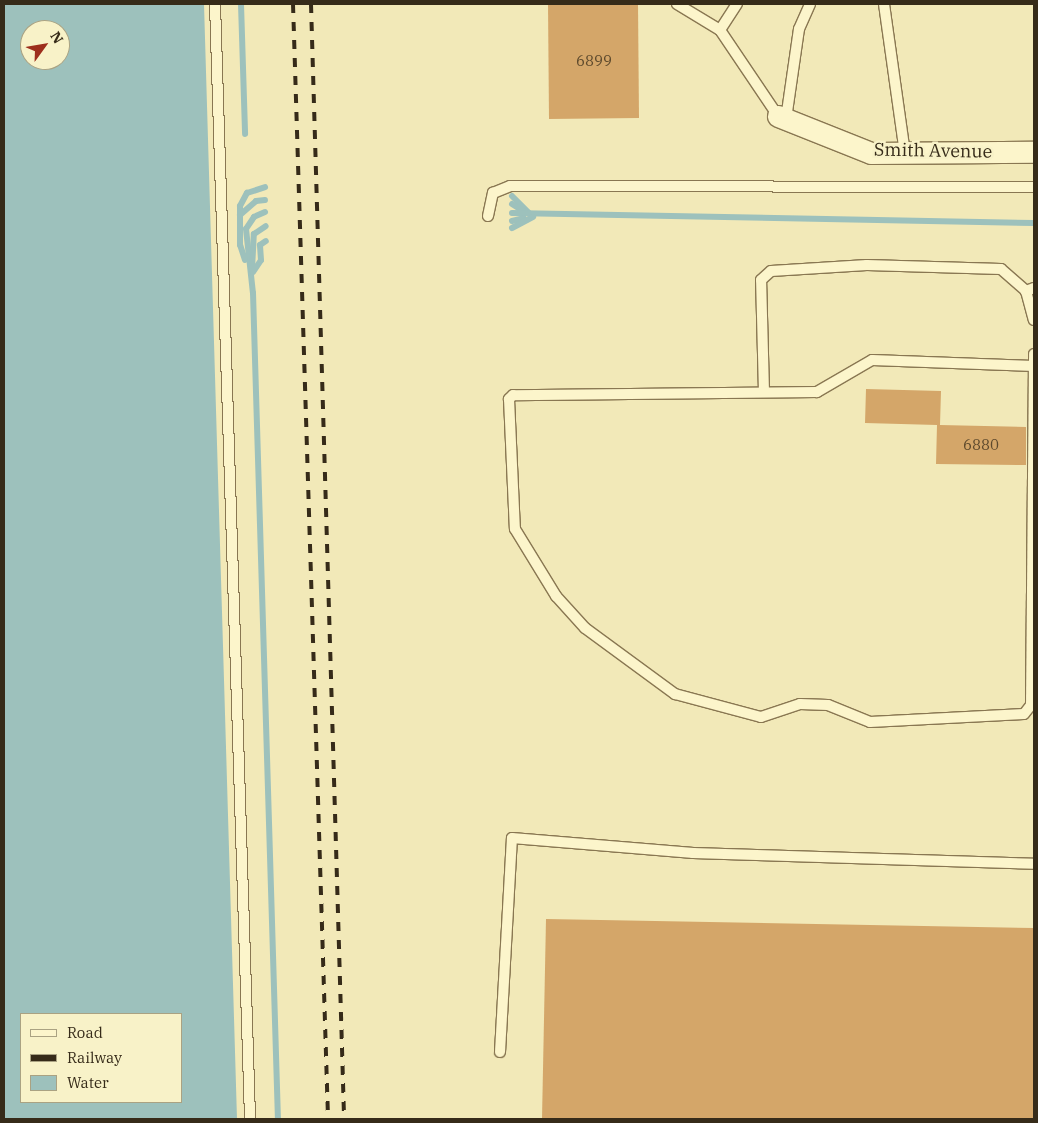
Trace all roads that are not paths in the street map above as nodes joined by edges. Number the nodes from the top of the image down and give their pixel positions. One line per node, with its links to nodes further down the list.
1 (215, 4): 19 (lane)
2 (677, 4): 6 (lane)
3 (737, 4): 6 (lane)
4 (810, 4): 7 (lane)
5 (884, 4): 9 (lane)
6 (720, 30): 7 (lane)
7 (782, 117): 9 (street, Smith Avenue)
8 (1034, 152): 9 (street, Smith Avenue)
9 (905, 153)
10 (1034, 188): 11 (lane)
11 (488, 216)
12 (1030, 289): 13 (lane); 16 (lane)
13 (1034, 320)
14 (1034, 354): 15 (lane)
15 (1034, 366): 16 (lane); 16 (lane)
16 (764, 392)
17 (1034, 864): 18 (lane)
18 (500, 1052)
19 (250, 1119)

